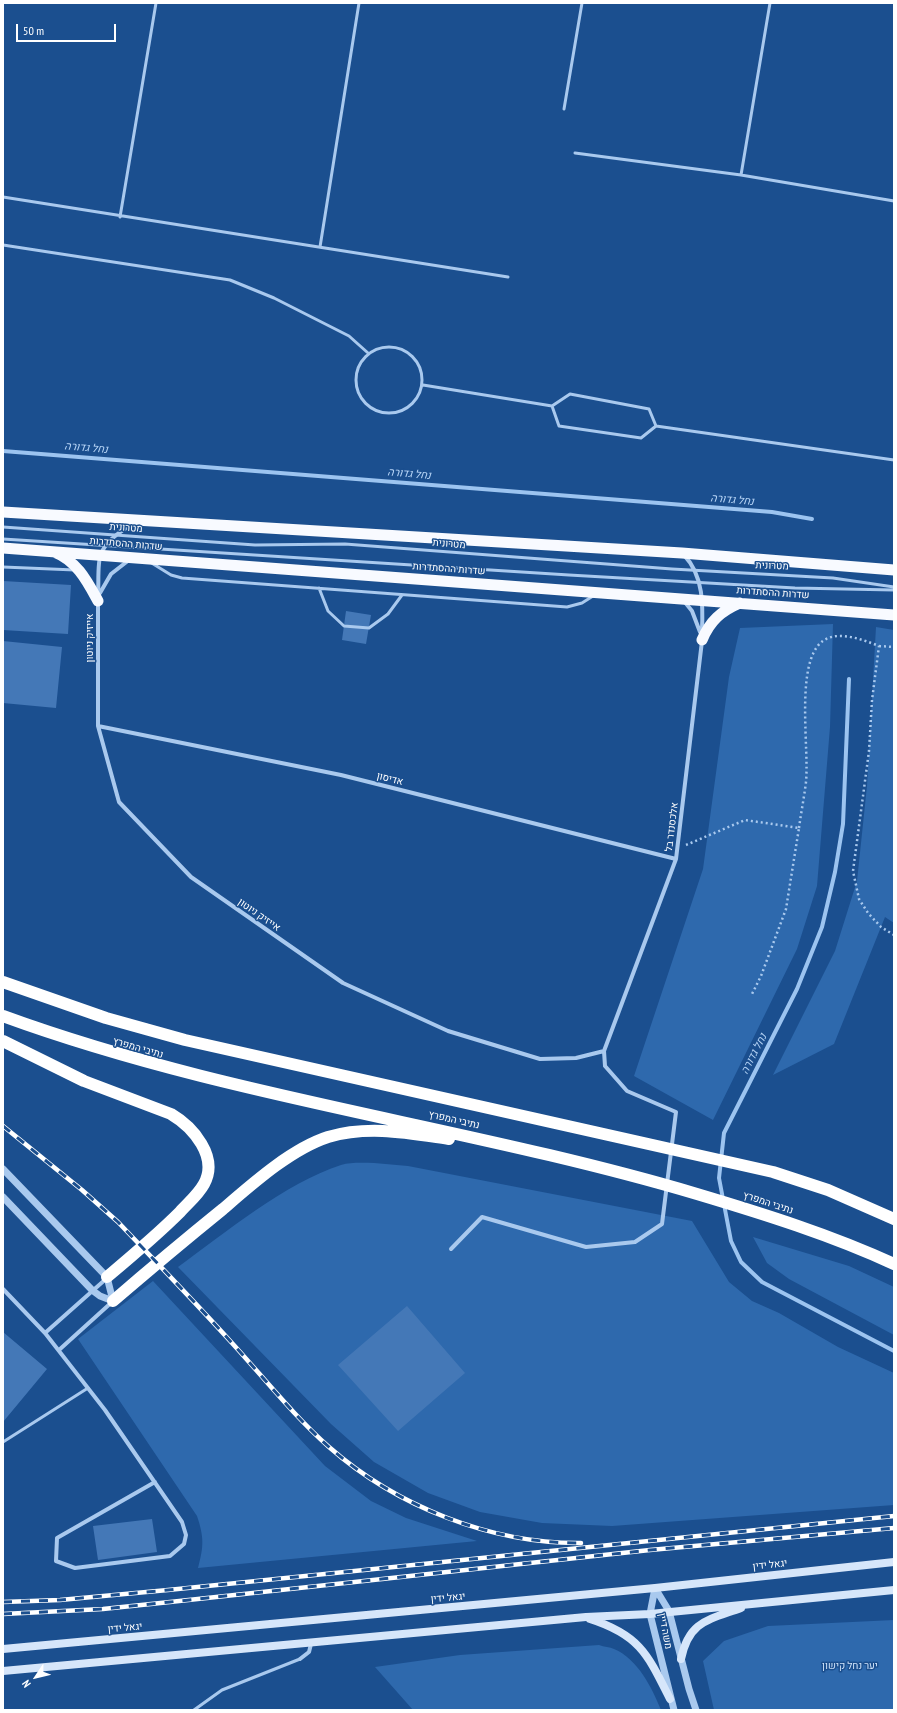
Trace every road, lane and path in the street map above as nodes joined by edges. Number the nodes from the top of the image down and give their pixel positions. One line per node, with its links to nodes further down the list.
1 (156, 3): 10 (lane)
2 (359, 3): 12 (lane)
3 (582, 3): 5 (lane)
4 (770, 3): 7 (lane)
5 (564, 109)
6 (575, 153): 7 (lane)
7 (741, 175): 9 (lane)
8 (3, 197): 10 (lane)
9 (894, 201)
10 (120, 216): 12 (lane)
11 (3, 245): 14 (lane)
12 (320, 247): 13 (lane)
13 (508, 277)
14 (368, 353): 15 (lane); 15 (lane)
15 (422, 385): 16 (lane)
16 (552, 406): 17 (lane); 17 (lane)
17 (656, 426): 18 (lane)
18 (894, 460)
19 (3, 512): 20 (highway)
20 (138, 521): 22 (street); 27 (highway)
21 (3, 527): 22 (lane, מטרונית)
22 (116, 535): 26 (street); 32 (lane, מטרונית)
23 (3, 539): 26 (lane, מטרונית)
24 (3, 548): 25 (highway, שדרות ההסתדרות)
25 (48, 550): 26 (highway, שדרות ההסתדרות); 30 (highway)
26 (103, 550): 28 (highway, שדרות ההסתדרות); 33 (lane, מטרונית); 40 (street, אייזיק ניוטון)
27 (682, 553): 31 (highway); 32 (street, אלכסנדר בל)
28 (139, 557): 34 (lane); 36 (highway, שדרות ההסתדרות); 40 (street, אייזיק ניוטון)
29 (3, 567): 30 (lane)
30 (79, 570): 40 (highway)
31 (894, 570)
32 (695, 571): 33 (street, אלכסנדר בל); 35 (lane, מטרונית)
33 (699, 582): 35 (lane, מטרונית); 39 (street, אלכסנדר בל)
34 (319, 588): 37 (lane); 37 (lane)
35 (894, 588)
36 (599, 592): 37 (lane); 38 (highway, שדרות ההסתדרות)
37 (402, 595)
38 (680, 599): 39 (highway, שדרות ההסתדרות); 43 (street, אלכסנדר בל)
39 (703, 600): 41 (highway, שדרות ההסתדרות); 43 (street, אלכסנדר בל)
40 (98, 601): 46 (street, אייזיק ניוטון)
41 (742, 603): 42 (highway, שדרות ההסתדרות); 43 (highway)
42 (894, 615)
43 (702, 640): 48 (street, אלכסנדר בל)
44 (879, 646): 45 (path); 47 (path); 50 (path)
45 (894, 647)
46 (98, 726): 49 (street, אדיסון); 55 (street, אייזיק ניוטון)
47 (799, 828): 48 (path); 52 (path)
48 (678, 848): 49 (street, אלכסנדר בל)
49 (676, 859): 55 (street, אלכסנדר בל)
50 (894, 934)
51 (3, 982): 59 (highway, נתיבי המפרץ)
52 (751, 996)
53 (3, 1016): 56 (highway, נתיבי המפרץ)
54 (3, 1041): 62 (highway)
55 (604, 1051): 60 (street)
56 (555, 1156): 61 (highway, נתיבי המפרץ); 65 (highway)
57 (3, 1170): 62 (street)
58 (3, 1197): 64 (street)
59 (894, 1219)
60 (451, 1249)
61 (894, 1264)
62 (107, 1277): 64 (street); 65 (street)
63 (3, 1289): 66 (street)
64 (92, 1290): 65 (street); 66 (street)
65 (113, 1301): 67 (street)
66 (45, 1333): 67 (street)
67 (59, 1350): 68 (street)
68 (88, 1388): 69 (lane); 70 (street)
69 (3, 1442)
70 (155, 1482): 70 (street)
71 (894, 1562): 72 (main road, יגאל ידין)
72 (655, 1588): 75 (street, משה דיין); 76 (street, משה דיין); 79 (main road, יגאל ידין)
73 (894, 1590): 74 (main road)
74 (753, 1604): 75 (main road); 81 (main road)
75 (669, 1611): 76 (main road); 81 (street, משה דיין)
76 (650, 1614): 77 (main road); 83 (street, משה דיין)
77 (586, 1618): 78 (main road); 83 (main road)
78 (311, 1644): 80 (street); 82 (main road)
79 (3, 1649)
80 (300, 1659): 84 (lane)
81 (681, 1659): 86 (street, משה דיין)
82 (3, 1671)
83 (670, 1699): 85 (street, משה דיין)
84 (194, 1710)
85 (674, 1710)
86 (696, 1710)

